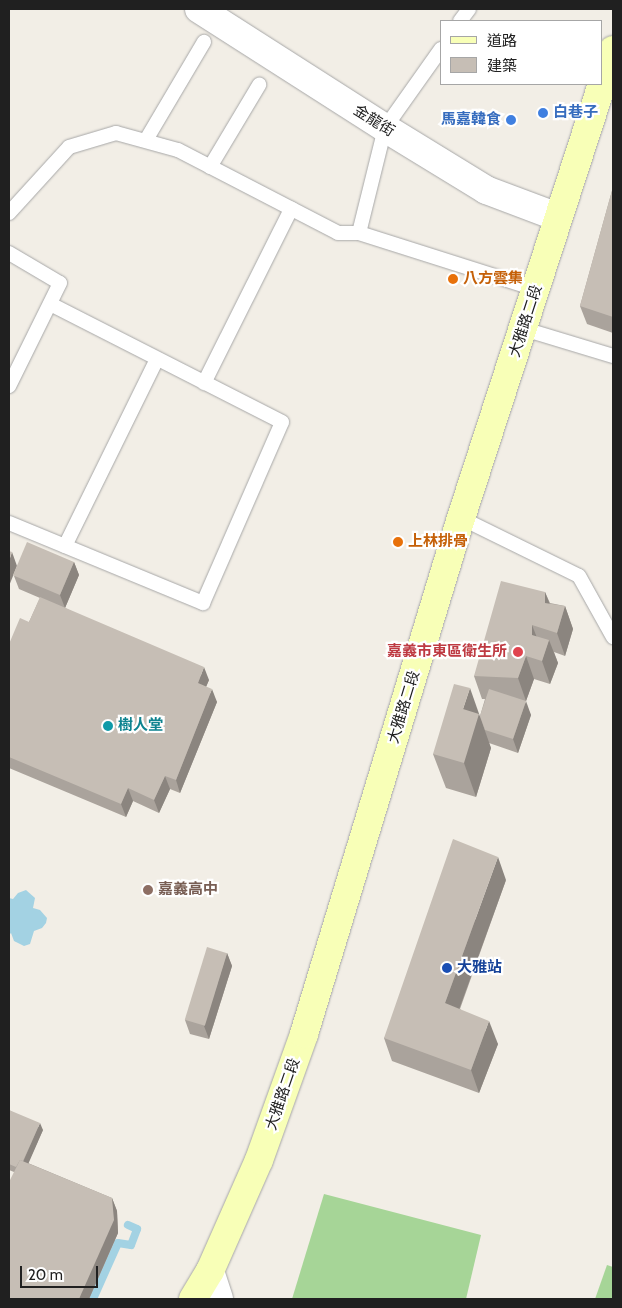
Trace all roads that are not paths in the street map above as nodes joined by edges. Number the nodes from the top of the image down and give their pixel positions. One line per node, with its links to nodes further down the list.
1 (199, 9): 10 (street, 金龍街)
2 (469, 9): 3 (lane)
3 (461, 20)
4 (204, 42): 11 (lane)
5 (440, 50): 10 (lane)
6 (613, 50): 7 (main road, 大雅路二段)
7 (602, 83)
8 (259, 85): 12 (lane)
9 (601, 85): 15 (main road, 大雅路二段)
10 (385, 128): 15 (street, 金龍街); 16 (lane)
11 (146, 140): 12 (lane); 14 (lane)
12 (210, 167): 13 (lane)
13 (292, 209): 16 (lane); 23 (lane)
14 (9, 214)
15 (558, 217): 18 (main road, 大雅路二段)
16 (359, 233): 18 (lane)
17 (9, 253): 19 (lane)
18 (536, 289): 20 (main road, 大雅路二段)
19 (50, 304): 22 (lane); 24 (lane)
20 (524, 329): 21 (lane); 25 (main road, 大雅路二段)
21 (613, 356)
22 (157, 359): 23 (lane); 27 (lane)
23 (204, 383): 27 (lane)
24 (9, 386)
25 (461, 518): 28 (lane); 29 (main road, 大雅路二段)
26 (9, 523): 27 (lane)
27 (65, 546)
28 (613, 637)
29 (210, 1271): 30 (main road, 大雅路二段); 31 (street)
30 (193, 1299)
31 (219, 1299)

